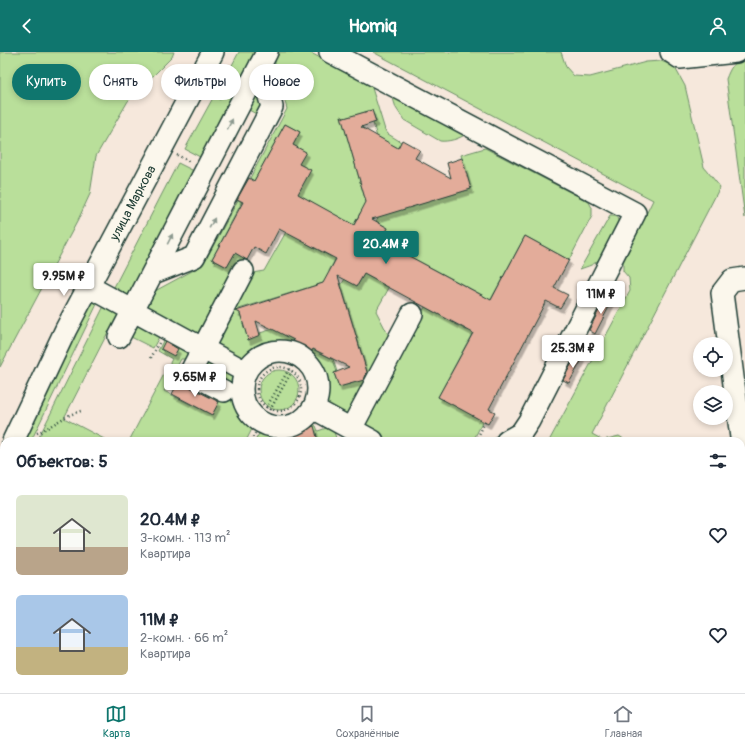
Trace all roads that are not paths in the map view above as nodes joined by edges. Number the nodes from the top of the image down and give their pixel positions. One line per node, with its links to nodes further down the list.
1 (213, 52): 10 (street, улица Маркова)
2 (330, 52): 21 (street)
3 (671, 52): 5 (street)
4 (736, 52): 5 (street)
5 (704, 54)
6 (263, 58): 8 (street, one-way to 6); 8 (street, one-way to 6)
7 (243, 271): 14 (street)
8 (153, 273): 11 (street)
9 (745, 278): 22 (street)
10 (88, 286): 11 (street); 19 (street, улица Маркова)
11 (133, 311): 13 (street); 14 (street)
12 (412, 314): 18 (street)
13 (119, 337)
14 (203, 348): 15 (street); 16 (street)
15 (246, 372): 17 (street); 17 (street)
16 (224, 391)
17 (314, 408): 18 (street)
18 (350, 428): 20 (street)
19 (15, 437)
20 (366, 437)
21 (513, 437)
22 (741, 437)

